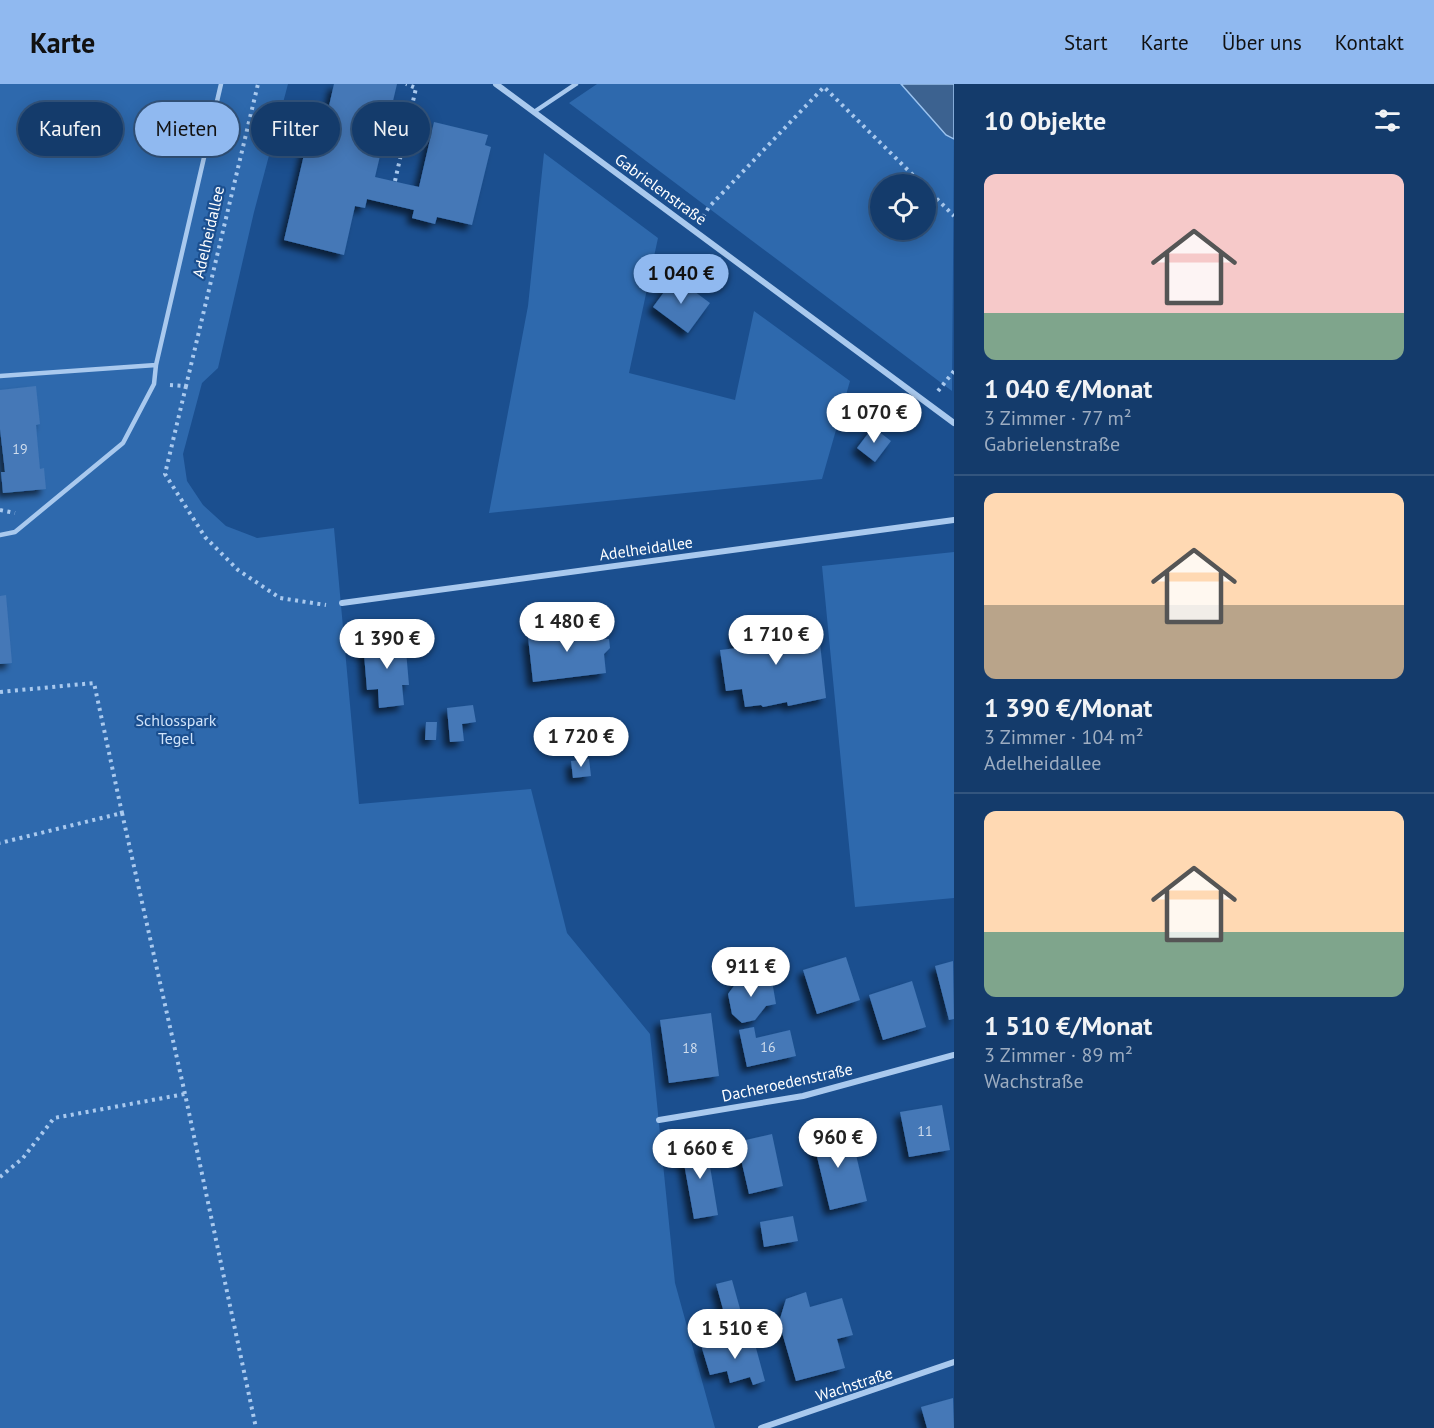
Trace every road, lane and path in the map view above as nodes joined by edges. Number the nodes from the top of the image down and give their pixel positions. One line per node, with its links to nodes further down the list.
1 (221, 84): 13 (lane, Adelheidallee)
2 (258, 84): 17 (path, Adelheidallee)
3 (406, 84): 9 (path)
4 (496, 84): 7 (street, Gabrielenstraße)
5 (576, 84): 7 (lane)
6 (823, 85): 8 (path); 12 (path)
7 (534, 112): 12 (street, Gabrielenstraße)
8 (912, 174)
9 (395, 181)
10 (936, 198): 11 (path)
11 (954, 216)
12 (694, 231): 18 (street, Gabrielenstraße)
13 (156, 365): 15 (lane); 16 (lane, Adelheidallee)
14 (954, 371): 18 (path)
15 (0, 375)
16 (154, 384): 17 (path); 21 (lane)
17 (186, 386): 23 (path, Adelheidallee)
18 (929, 404): 19 (street, Gabrielenstraße)
19 (954, 423)
20 (954, 520): 22 (street, Adelheidallee)
21 (0, 535)
22 (342, 603)
23 (327, 605)
24 (0, 692): 25 (path)
25 (122, 813): 26 (path); 28 (path)
26 (0, 843)
27 (954, 1055): 29 (street, Dacheroedenstraße)
28 (185, 1094): 30 (path); 32 (path)
29 (659, 1120)
30 (0, 1177)
31 (954, 1362): 33 (street, Wachstraße)
32 (256, 1428)
33 (761, 1428)

